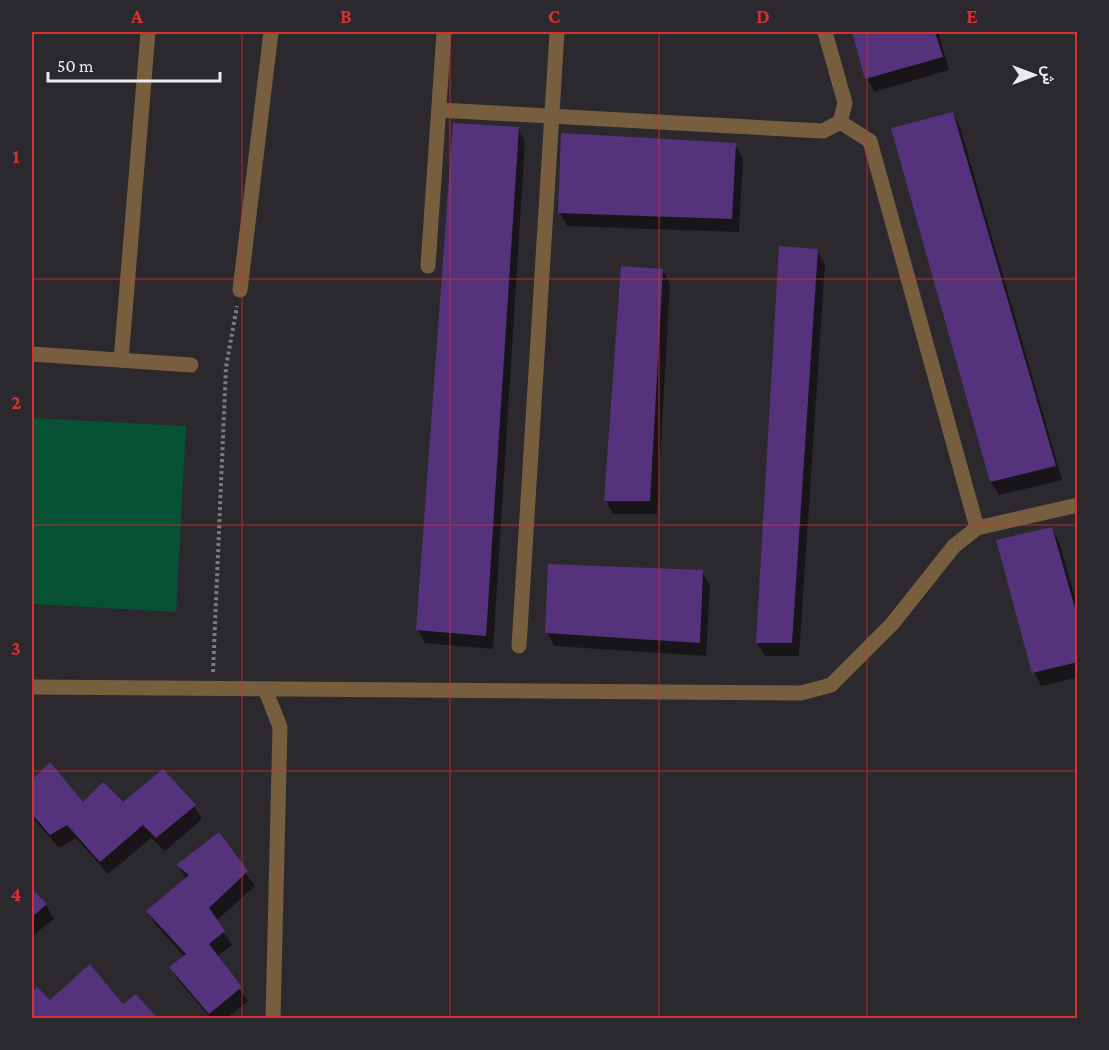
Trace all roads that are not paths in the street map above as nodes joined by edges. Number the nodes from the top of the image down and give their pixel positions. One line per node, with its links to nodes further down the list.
1 (148, 32): 12 (lane)
2 (271, 32): 10 (lane)
3 (444, 32): 6 (lane)
4 (557, 32): 7 (lane)
5 (825, 32): 8 (lane)
6 (439, 110): 7 (lane); 9 (lane)
7 (552, 116): 8 (lane); 16 (lane)
8 (840, 122): 15 (lane)
9 (428, 266)
10 (240, 290)
11 (32, 354): 12 (lane)
12 (121, 360): 13 (lane)
13 (191, 365)
14 (1077, 505): 15 (lane)
15 (977, 528): 18 (lane)
16 (519, 646)
17 (32, 687): 18 (lane)
18 (266, 689): 19 (lane)
19 (273, 1018)

